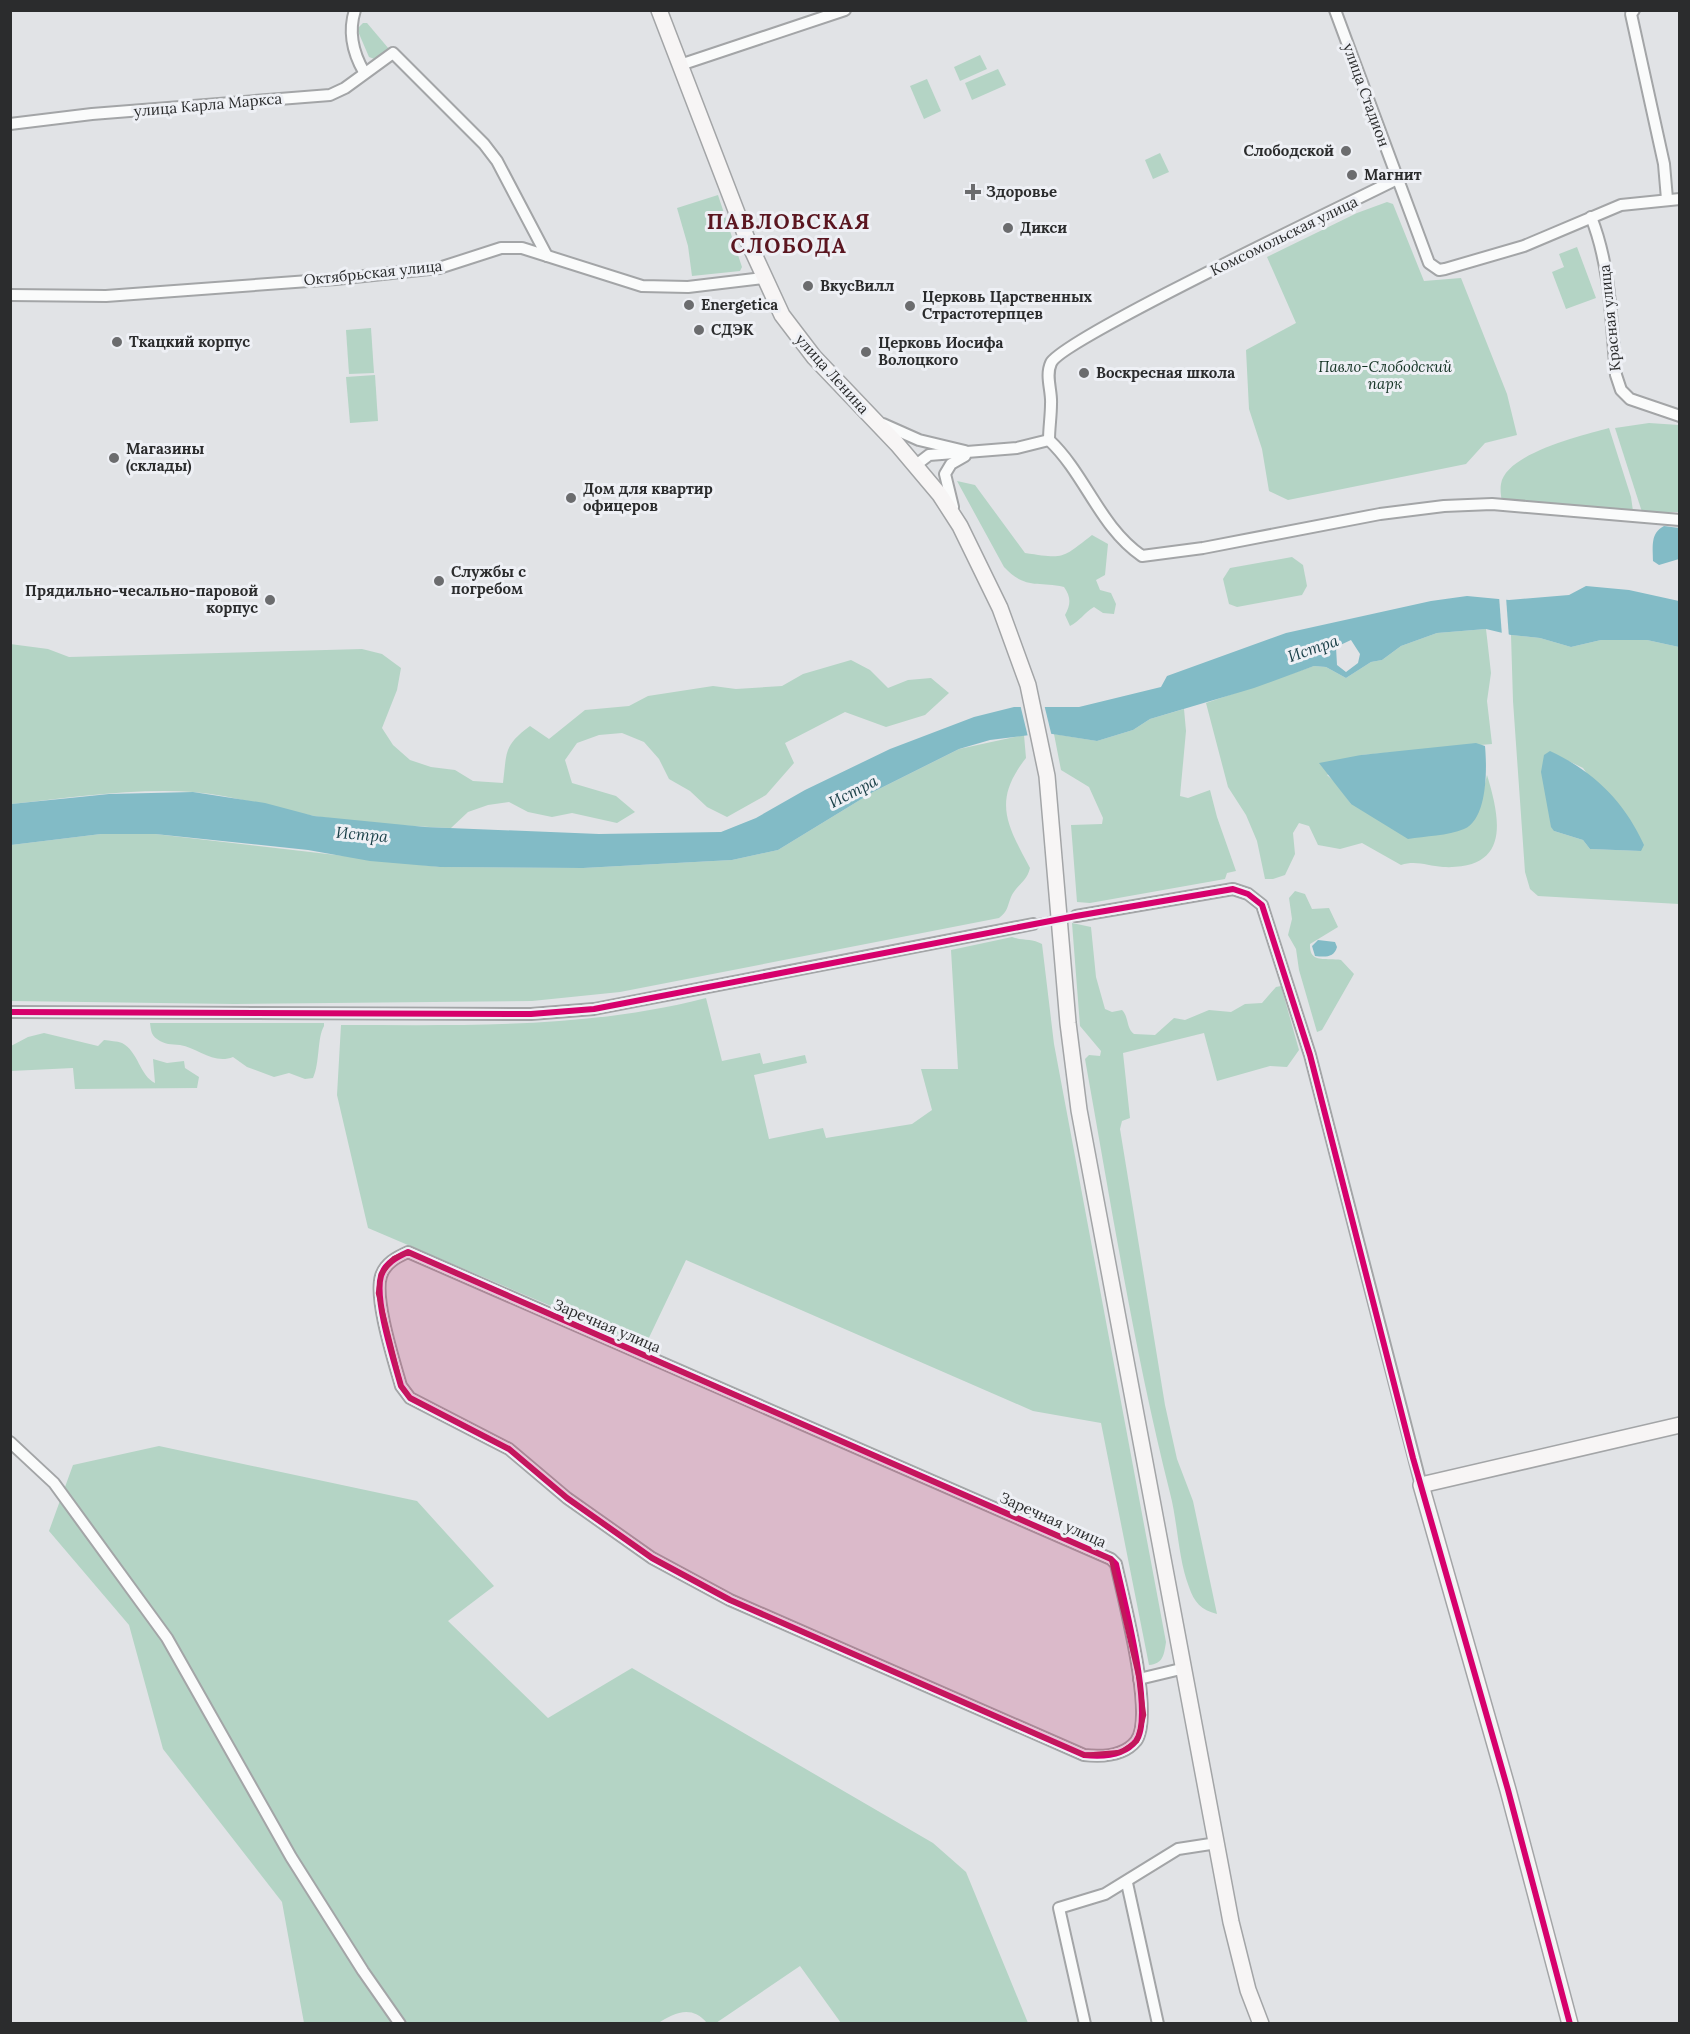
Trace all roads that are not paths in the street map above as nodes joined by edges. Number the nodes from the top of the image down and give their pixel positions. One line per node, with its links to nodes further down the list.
1 (355, 10): 7 (street)
2 (659, 10): 6 (main road, улица Ленина)
3 (845, 10): 6 (street)
4 (1335, 10): 9 (street, улица Стадион)
5 (1634, 10): 11 (street)
6 (680, 65): 14 (main road, улица Ленина)
7 (364, 72): 8 (street, улица Карла Маркса); 13 (street, улица Карла Маркса)
8 (10, 124)
9 (1397, 179): 12 (street); 18 (street, Комсомольская улица)
10 (1680, 199): 11 (street)
11 (1667, 200): 12 (street)
12 (1591, 217): 16 (street, Красная улица)
13 (547, 256): 14 (street, Октябрьская улица); 15 (street, Октябрьская улица)
14 (764, 278): 17 (main road, улица Ленина)
15 (10, 295)
16 (1680, 416)
17 (874, 420): 19 (street); 20 (main road, улица Ленина)
18 (1049, 440): 19 (street); 21 (street)
19 (974, 453): 20 (street); 22 (street)
20 (916, 465): 22 (main road, улица Ленина)
21 (1680, 520)
22 (960, 526): 29 (main road, улица Ленина)
23 (1076, 916): 28 (street)
24 (1033, 924): 25 (street)
25 (10, 1012)
26 (1680, 1425): 28 (main road)
27 (10, 1442): 33 (street)
28 (1421, 1485): 37 (main road)
29 (1185, 1668): 30 (street); 31 (main road, улица Ленина)
30 (1139, 1679): 30 (street, Заречная улица)
31 (1217, 1843): 32 (street); 36 (main road, улица Ленина)
32 (1127, 1883): 34 (street); 35 (street)
33 (400, 2024)
34 (1085, 2024)
35 (1158, 2024)
36 (1261, 2024)
37 (1570, 2024)

